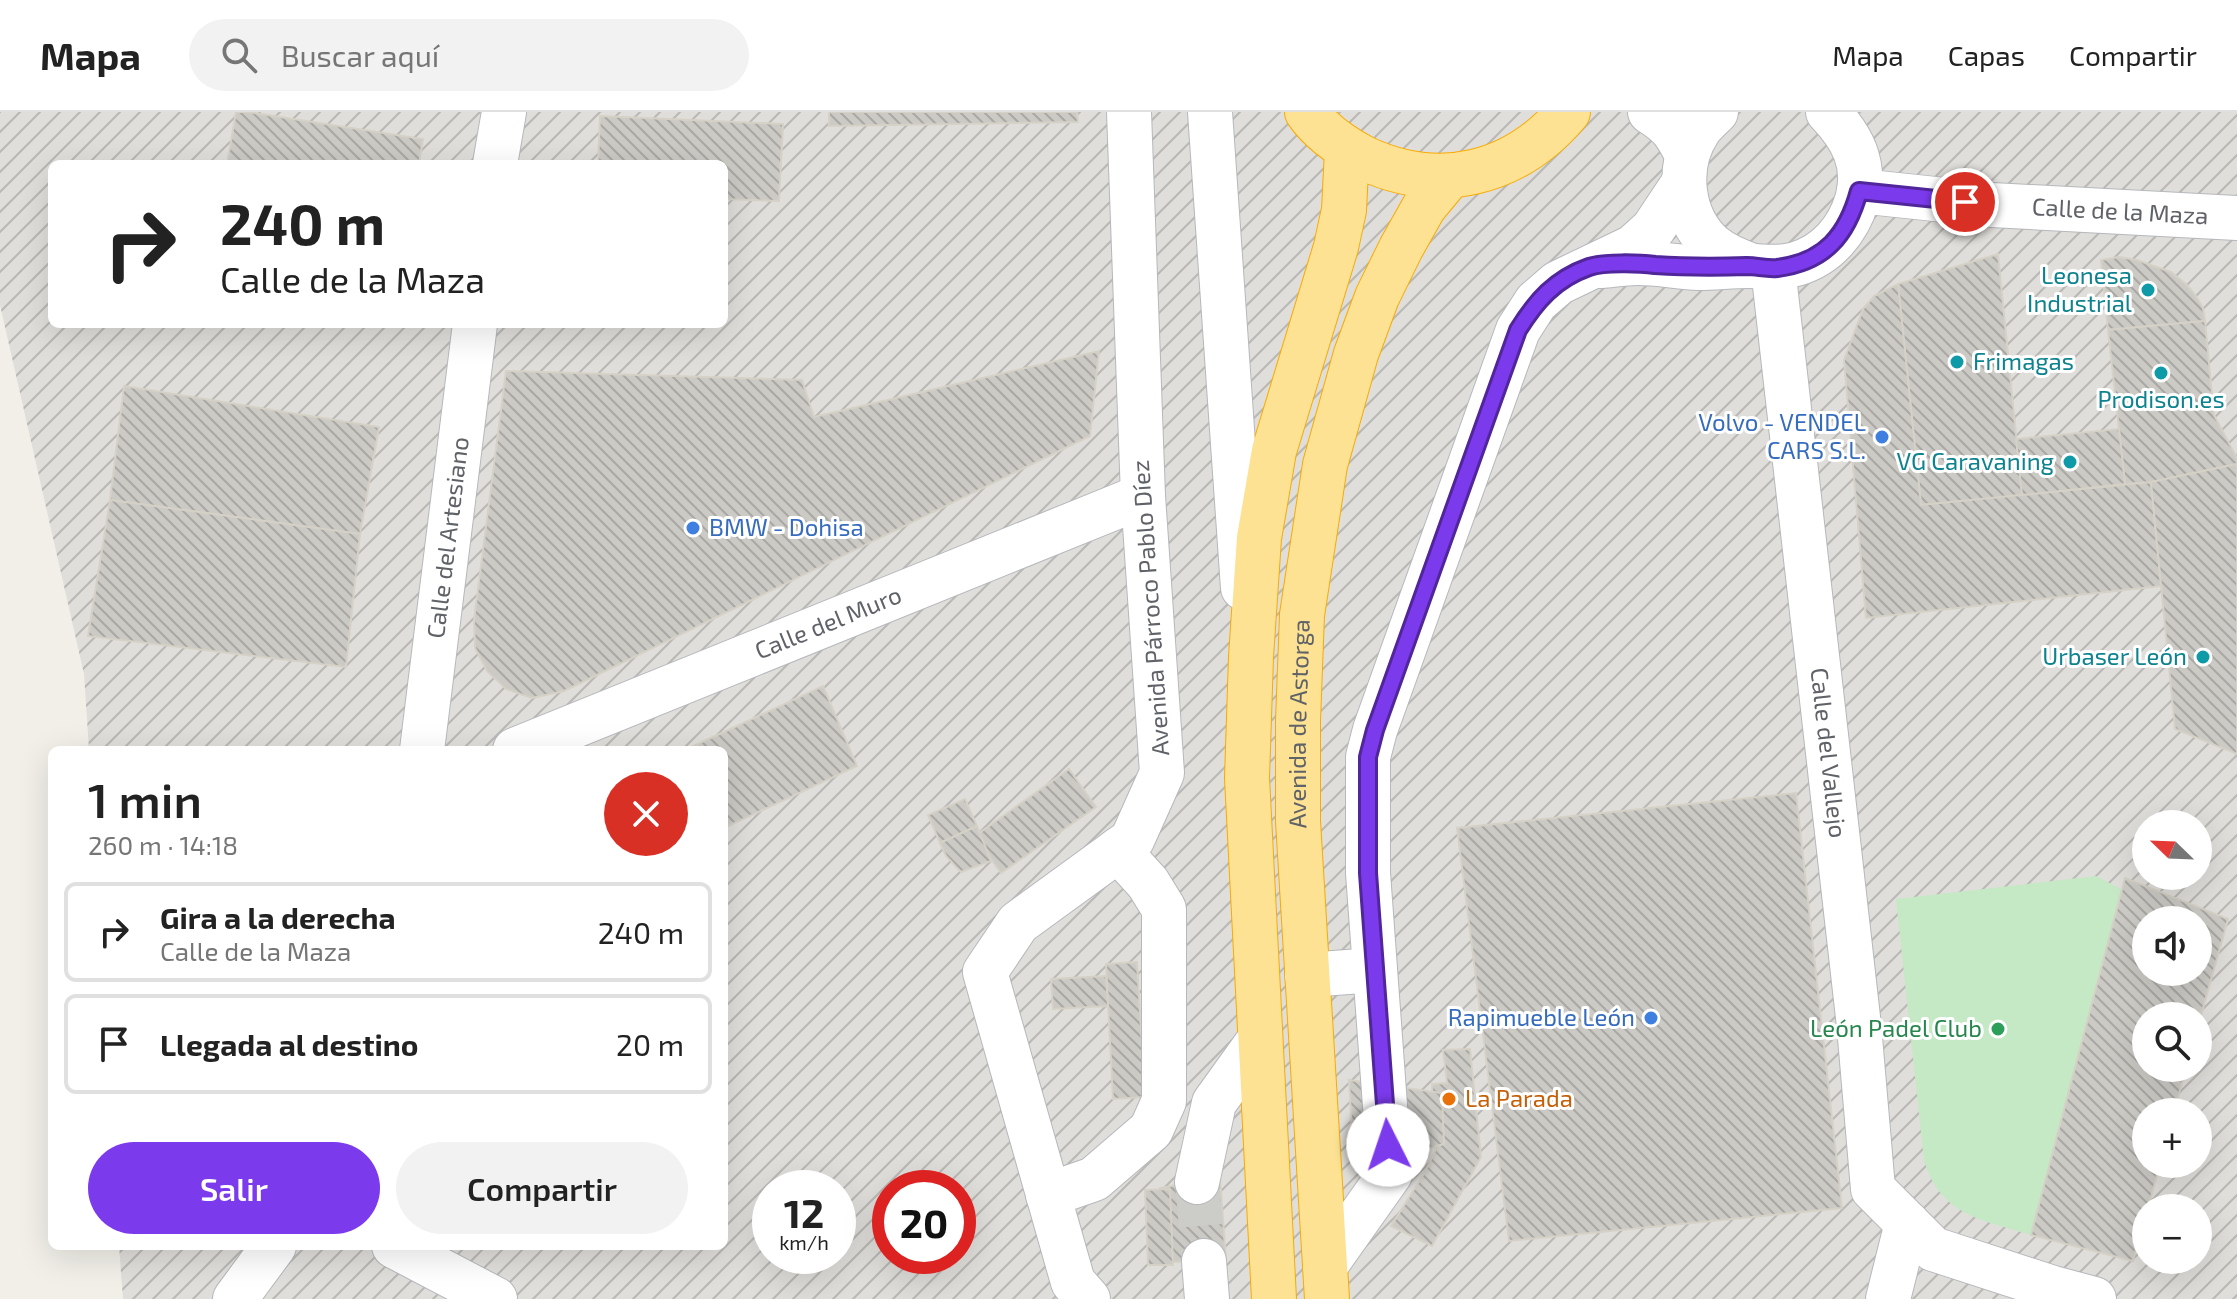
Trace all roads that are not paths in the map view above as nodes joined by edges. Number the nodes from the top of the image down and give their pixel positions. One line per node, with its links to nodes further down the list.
1 (504, 112): 10 (street)
2 (1129, 112): 18 (street, Avenida Párroco Pablo Díez)
3 (1210, 112): 19 (street)
4 (1307, 112): 9 (highway)
5 (1568, 112): 12 (highway)
6 (1650, 112): 11 (street)
7 (1716, 112): 11 (street)
8 (1838, 118): 13 (street)
9 (1347, 150): 12 (highway); 19 (highway)
10 (496, 160)
11 (1685, 169): 15 (street); 16 (street)
12 (1449, 177): 24 (highway, Avenida de Astorga)
13 (1859, 191): 14 (street, Calle de la Maza); 16 (street)
14 (2237, 218)
15 (1590, 266): 16 (street); 23 (street)
16 (1763, 267): 30 (street, Calle del Vallejo)
17 (475, 328): 20 (street, Calle del Artesiano)
18 (1143, 496): 21 (street, Calle del Muro); 22 (street, Avenida Párroco Pablo Díez)
19 (1251, 657): 25 (highway)
20 (422, 746)
21 (525, 746)
22 (1118, 850): 26 (street); 29 (street, Avenida Párroco Pablo Díez)
23 (1375, 970): 24 (street); 33 (street)
24 (1307, 975): 33 (highway, Avenida de Astorga)
25 (1260, 1039): 27 (street); 38 (highway)
26 (1157, 1117): 27 (street); 29 (street)
27 (1209, 1128): 28 (street)
28 (1197, 1182)
29 (1048, 1195): 37 (street, Avenida Párroco Pablo Díez)
30 (1907, 1223): 34 (street, Calle del Vallejo); 39 (street)
31 (271, 1250): 35 (street)
32 (402, 1250): 36 (street)
33 (1326, 1283)
34 (2062, 1295)
35 (235, 1299)
36 (495, 1299)
37 (1088, 1299)
38 (1274, 1299)
39 (1888, 1299)

